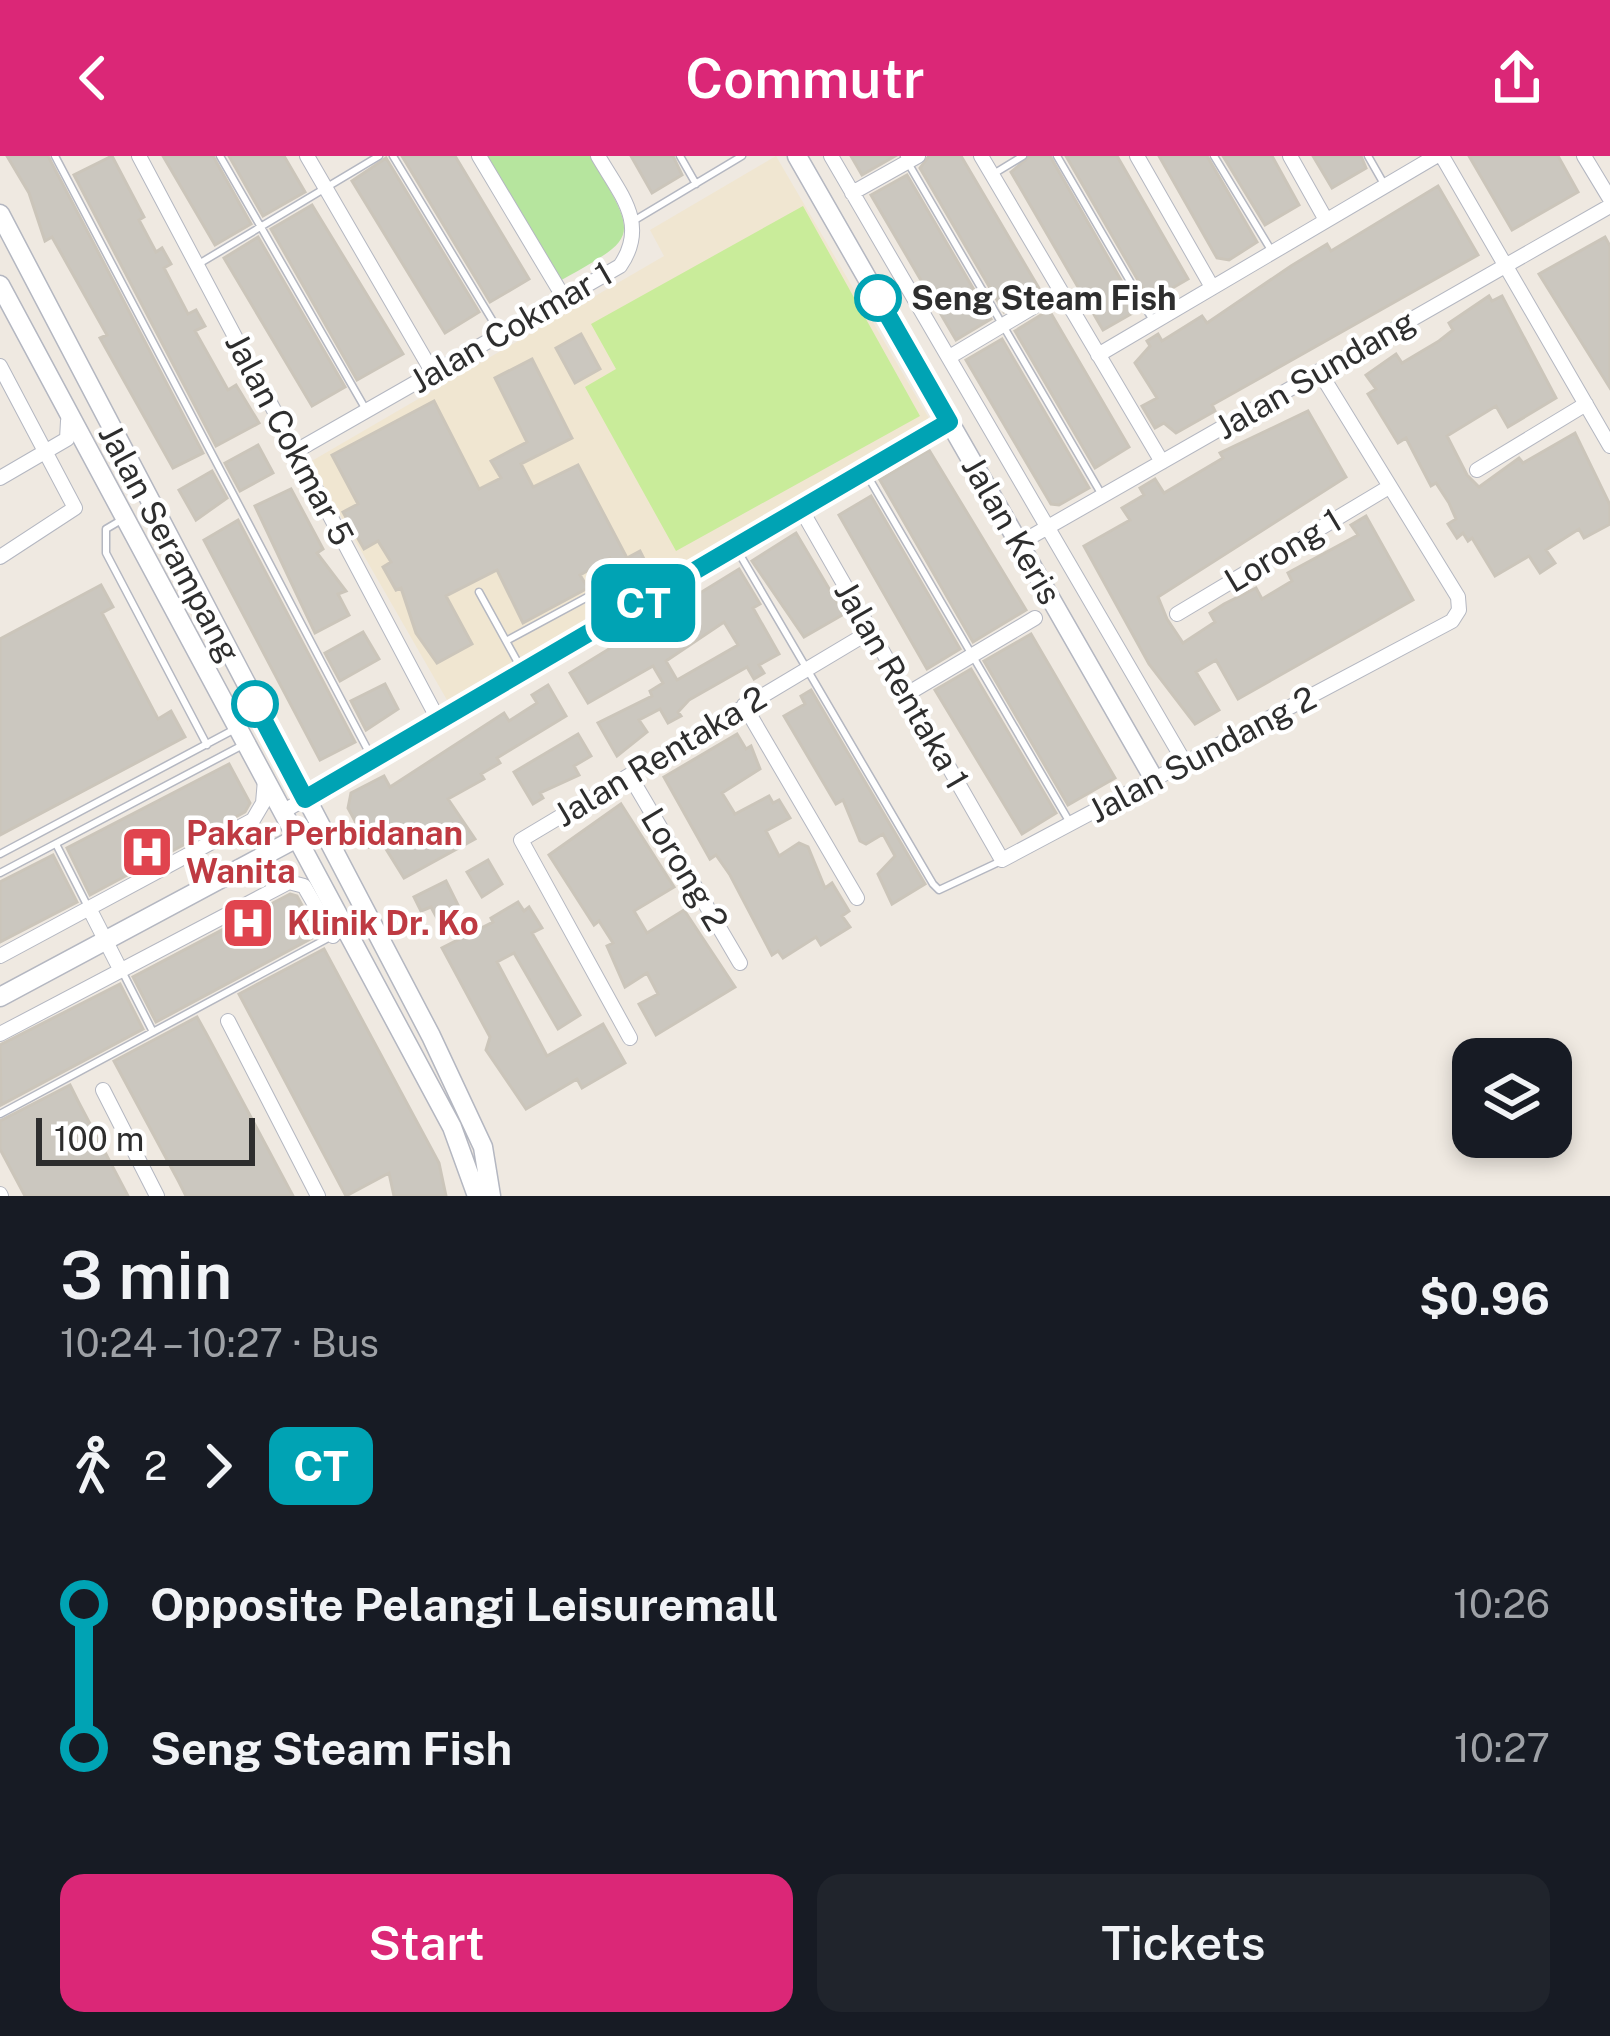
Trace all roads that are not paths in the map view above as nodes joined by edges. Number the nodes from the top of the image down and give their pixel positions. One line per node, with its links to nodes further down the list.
1 (55, 156): 81 (lane)
2 (139, 156): 35 (street, Jalan Cokmar 5)
3 (220, 156): 32 (lane)
4 (307, 156): 26 (street)
5 (380, 156): 26 (lane)
6 (393, 156): 42 (lane)
7 (479, 156): 39 (street)
8 (598, 156): 30 (street, Jalan Cokmar 1)
9 (680, 156): 24 (lane)
10 (742, 156): 24 (lane)
11 (797, 156): 51 (main road, Jalan Keris)
12 (831, 156): 27 (street)
13 (981, 156): 23 (street)
14 (1023, 156): 23 (lane)
15 (1058, 156): 40 (lane)
16 (1137, 156): 36 (street)
17 (1214, 156): 33 (lane)
18 (1290, 156): 31 (street)
19 (1368, 156): 25 (lane)
20 (1439, 156): 25 (street); 34 (street)
21 (1584, 156): 28 (street)
22 (910, 158): 27 (street); 41 (lane)
23 (992, 175): 37 (street)
24 (696, 184): 30 (lane)
25 (1385, 185): 31 (street)
26 (326, 188): 32 (lane); 47 (street)
27 (852, 193): 44 (street)
28 (1610, 202): 34 (street, Jalan Sundang)
29 (0, 214): 86 (main road, Jalan Serampang)
30 (635, 220): 39 (street, Jalan Cokmar 1)
31 (1326, 220): 33 (street)
32 (261, 226): 35 (lane); 50 (lane)
33 (1272, 252): 36 (street)
34 (1505, 264): 46 (street, Jalan Sundang); 49 (street)
35 (197, 265): 54 (street, Jalan Cokmar 5)
36 (1212, 287): 40 (street)
37 (1060, 290): 41 (street); 43 (street)
38 (2, 294): 48 (main road, Jalan Serampang)
39 (564, 298): 42 (street, Jalan Cokmar 1)
40 (1154, 322): 43 (street)
41 (1004, 326): 44 (street); 60 (lane)
42 (501, 335): 47 (street, Jalan Cokmar 1)
43 (1098, 355): 55 (street)
44 (951, 356): 63 (street)
45 (0, 366): 53 (street)
46 (1319, 371): 55 (street, Jalan Sundang); 59 (street)
47 (433, 373): 50 (street, Jalan Cokmar 1)
48 (54, 385): 53 (street); 62 (main road, Jalan Serampang)
49 (1586, 404): 52 (street); 56 (street)
50 (367, 410): 54 (street, Jalan Cokmar 1)
51 (949, 422): 57 (street); 64 (main road, Jalan Keris)
52 (1610, 446)
53 (46, 451): 58 (street); 66 (street)
54 (296, 451): 78 (street, Jalan Cokmar 5)
55 (1162, 462): 60 (street, Jalan Sundang)
56 (1477, 470)
57 (865, 472): 61 (street); 73 (lane)
58 (0, 478)
59 (1389, 487): 69 (street, Lorong 1); 82 (street, Jalan Sundang 2)
60 (1102, 496): 63 (street, Jalan Sundang)
61 (801, 509): 65 (street); 71 (street, Jalan Rentaka 1)
62 (125, 518): 79 (main road, Jalan Serampang); 80 (lane)
63 (1048, 527): 64 (street, Jalan Sundang); 82 (street)
64 (1020, 543): 85 (main road, Jalan Keris)
65 (736, 548): 74 (lane); 75 (street)
66 (0, 556)
67 (606, 587): 72 (lane)
68 (478, 592): 72 (lane)
69 (1177, 614)
70 (1035, 618): 73 (street)
71 (871, 632): 74 (street, Jalan Rentaka 2); 76 (street, Jalan Rentaka 1)
72 (506, 641): 75 (lane)
73 (971, 655): 76 (street); 88 (lane)
74 (807, 668): 77 (street, Jalan Rentaka 2); 93 (lane, Jalan Sundang 2)
75 (524, 674): 78 (street)
76 (907, 694): 93 (street, Jalan Rentaka 1)
77 (744, 705): 84 (street, Jalan Rentaka 2); 95 (street)
78 (440, 723): 81 (street)
79 (243, 735): 80 (lane); 83 (main road, Jalan Serampang); 91 (lane)
80 (206, 745): 92 (lane)
81 (373, 760): 86 (street)
82 (1185, 763): 85 (street, Jalan Sundang 2)
83 (266, 775): 87 (main road, Jalan Serampang); 96 (street)
84 (630, 776): 100 (street, Lorong 2); 106 (street, Jalan Rentaka 2)
85 (1154, 779): 88 (street, Jalan Sundang 2)
86 (305, 799): 87 (street); 89 (main road, Jalan Serampang)
87 (284, 811): 90 (main road, Jalan Serampang)
88 (1071, 823): 93 (street, Jalan Sundang 2)
89 (319, 826): 90 (main road); 112 (main road, Jalan Serampang)
90 (297, 838): 98 (main road); 111 (main road, Jalan Serampang)
91 (56, 844): 94 (lane); 96 (lane)
92 (0, 854)
93 (1002, 860)
94 (0, 873)
95 (857, 898)
96 (89, 908): 98 (street); 99 (street)
97 (333, 936): 101 (street); 104 (lane)
98 (106, 940): 101 (street); 102 (main road)
99 (0, 956)
100 (740, 963)
101 (120, 969): 104 (lane); 105 (street)
102 (0, 997)
103 (228, 1021): 110 (street)
104 (153, 1032): 108 (lane)
105 (0, 1034)
106 (630, 1038)
107 (103, 1090): 109 (street)
108 (0, 1114)
109 (157, 1196)
110 (318, 1196)
111 (477, 1196)
112 (491, 1196)

